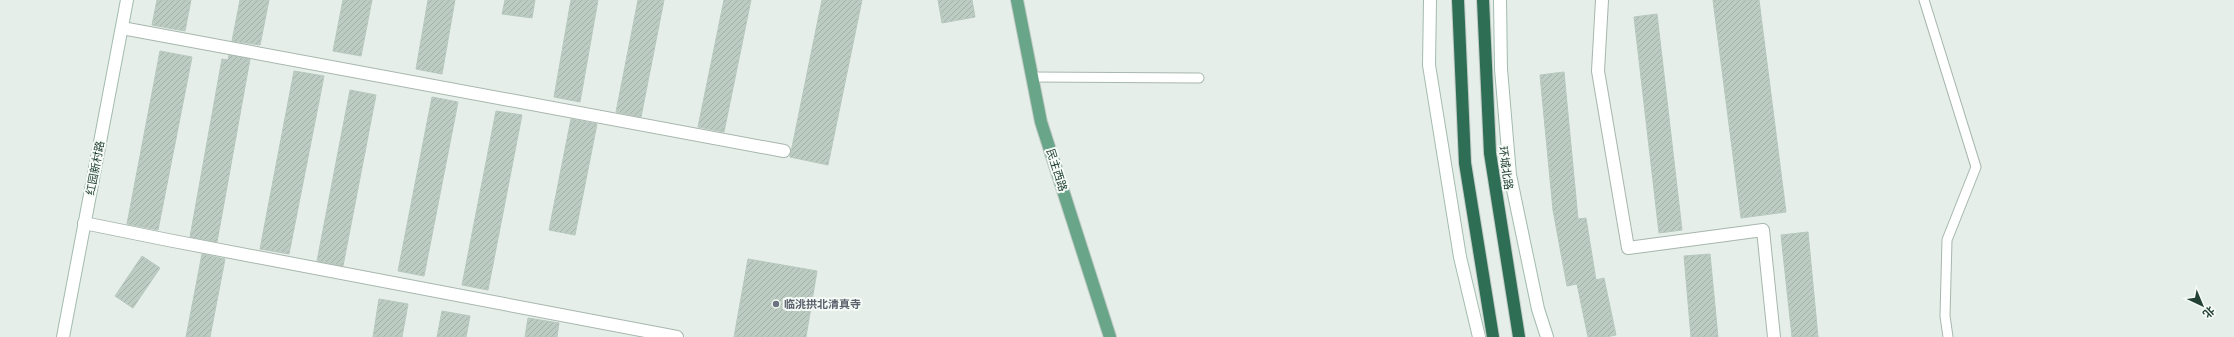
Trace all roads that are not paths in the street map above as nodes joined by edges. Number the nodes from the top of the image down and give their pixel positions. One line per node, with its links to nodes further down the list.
1 (127, 0): 9 (street, 红园新村路)
2 (1017, 0): 10 (main road, 民主西路)
3 (1430, 0): 17 (street)
4 (1458, 0): 18 (highway)
5 (1483, 0): 19 (highway, 环城北路)
6 (1500, 0): 20 (street)
7 (1602, 0): 21 (street)
8 (1924, 0): 22 (lane)
9 (122, 28): 12 (street); 13 (street, 红园新村路)
10 (1032, 77): 11 (lane); 16 (main road, 民主西路)
11 (1199, 78)
12 (784, 151)
13 (84, 223): 14 (street, 红园新村路); 15 (street)
14 (63, 337)
15 (677, 337)
16 (1110, 337)
17 (1479, 337)
18 (1493, 337)
19 (1519, 337)
20 (1547, 337)
21 (1774, 337)
22 (1948, 337)

